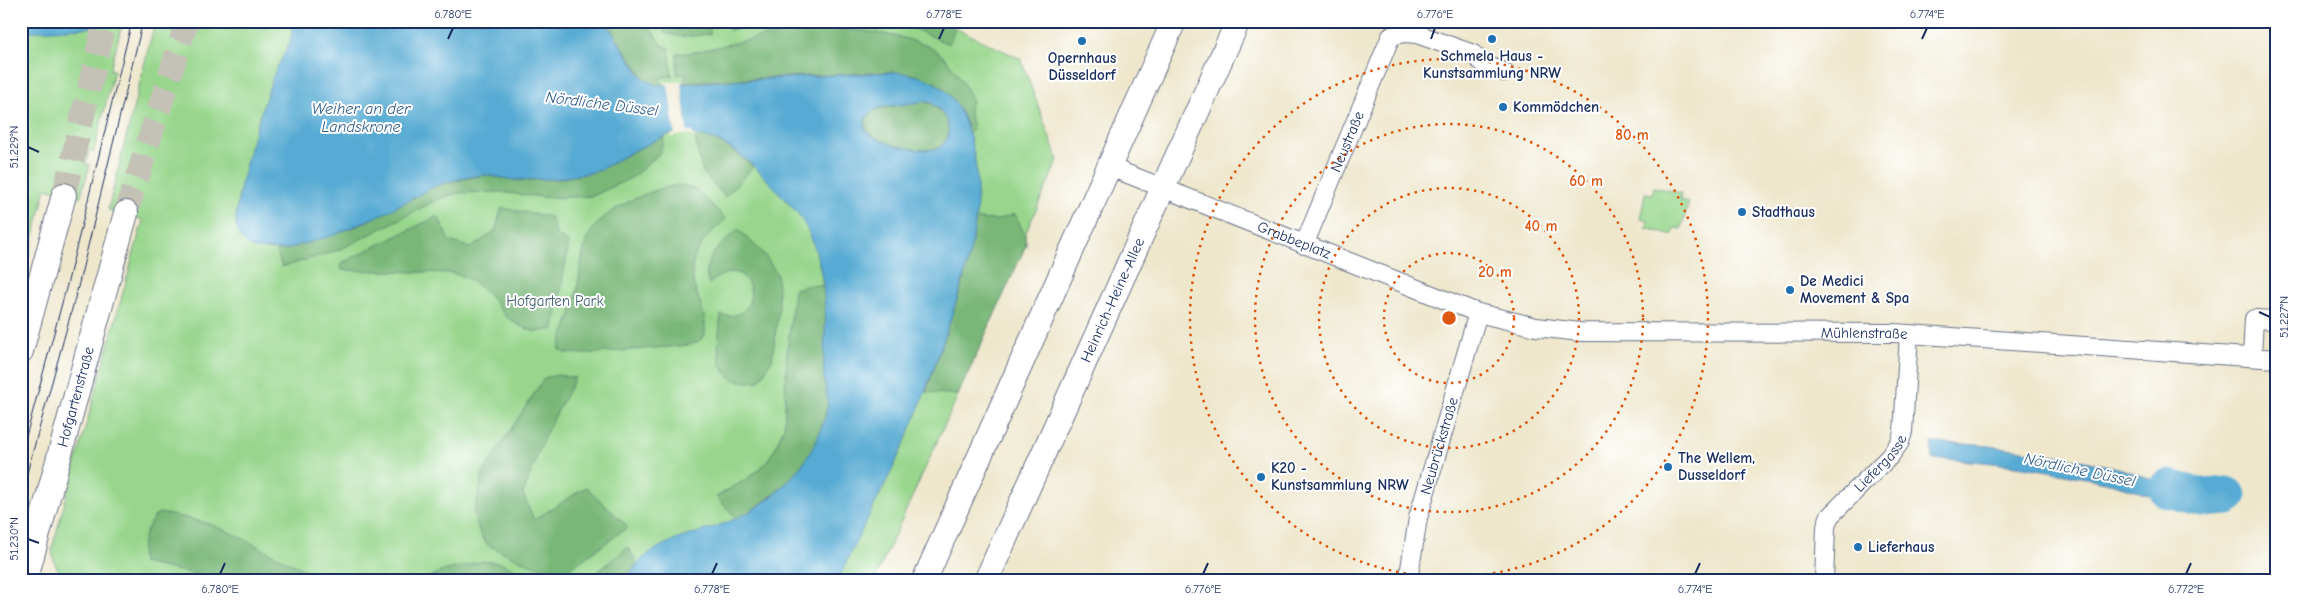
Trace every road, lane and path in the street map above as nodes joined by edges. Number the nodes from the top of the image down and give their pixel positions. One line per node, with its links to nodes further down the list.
1 (1174, 21): 4 (main road)
2 (1238, 21): 5 (main road, Heinrich-Heine-Allee)
3 (1504, 72): 8 (street, Neustraße)
4 (1110, 167): 5 (street, Grabbeplatz); 16 (main road)
5 (1162, 189): 8 (street, Grabbeplatz); 17 (main road, Heinrich-Heine-Allee)
6 (64, 194): 12 (main road)
7 (126, 213): 15 (main road, Hofgartenstraße)
8 (1304, 246): 9 (street, Grabbeplatz)
9 (1478, 313): 11 (street, Mühlenstraße); 18 (street, Neubrückstraße)
10 (2277, 320): 13 (street)
11 (1909, 334): 13 (street, Mühlenstraße); 19 (street, Liefergasse)
12 (21, 351)
13 (2252, 357): 14 (street, Mühlenstraße)
14 (2277, 359)
15 (25, 581)
16 (924, 581)
17 (986, 581)
18 (1408, 581)
19 (1824, 581)

